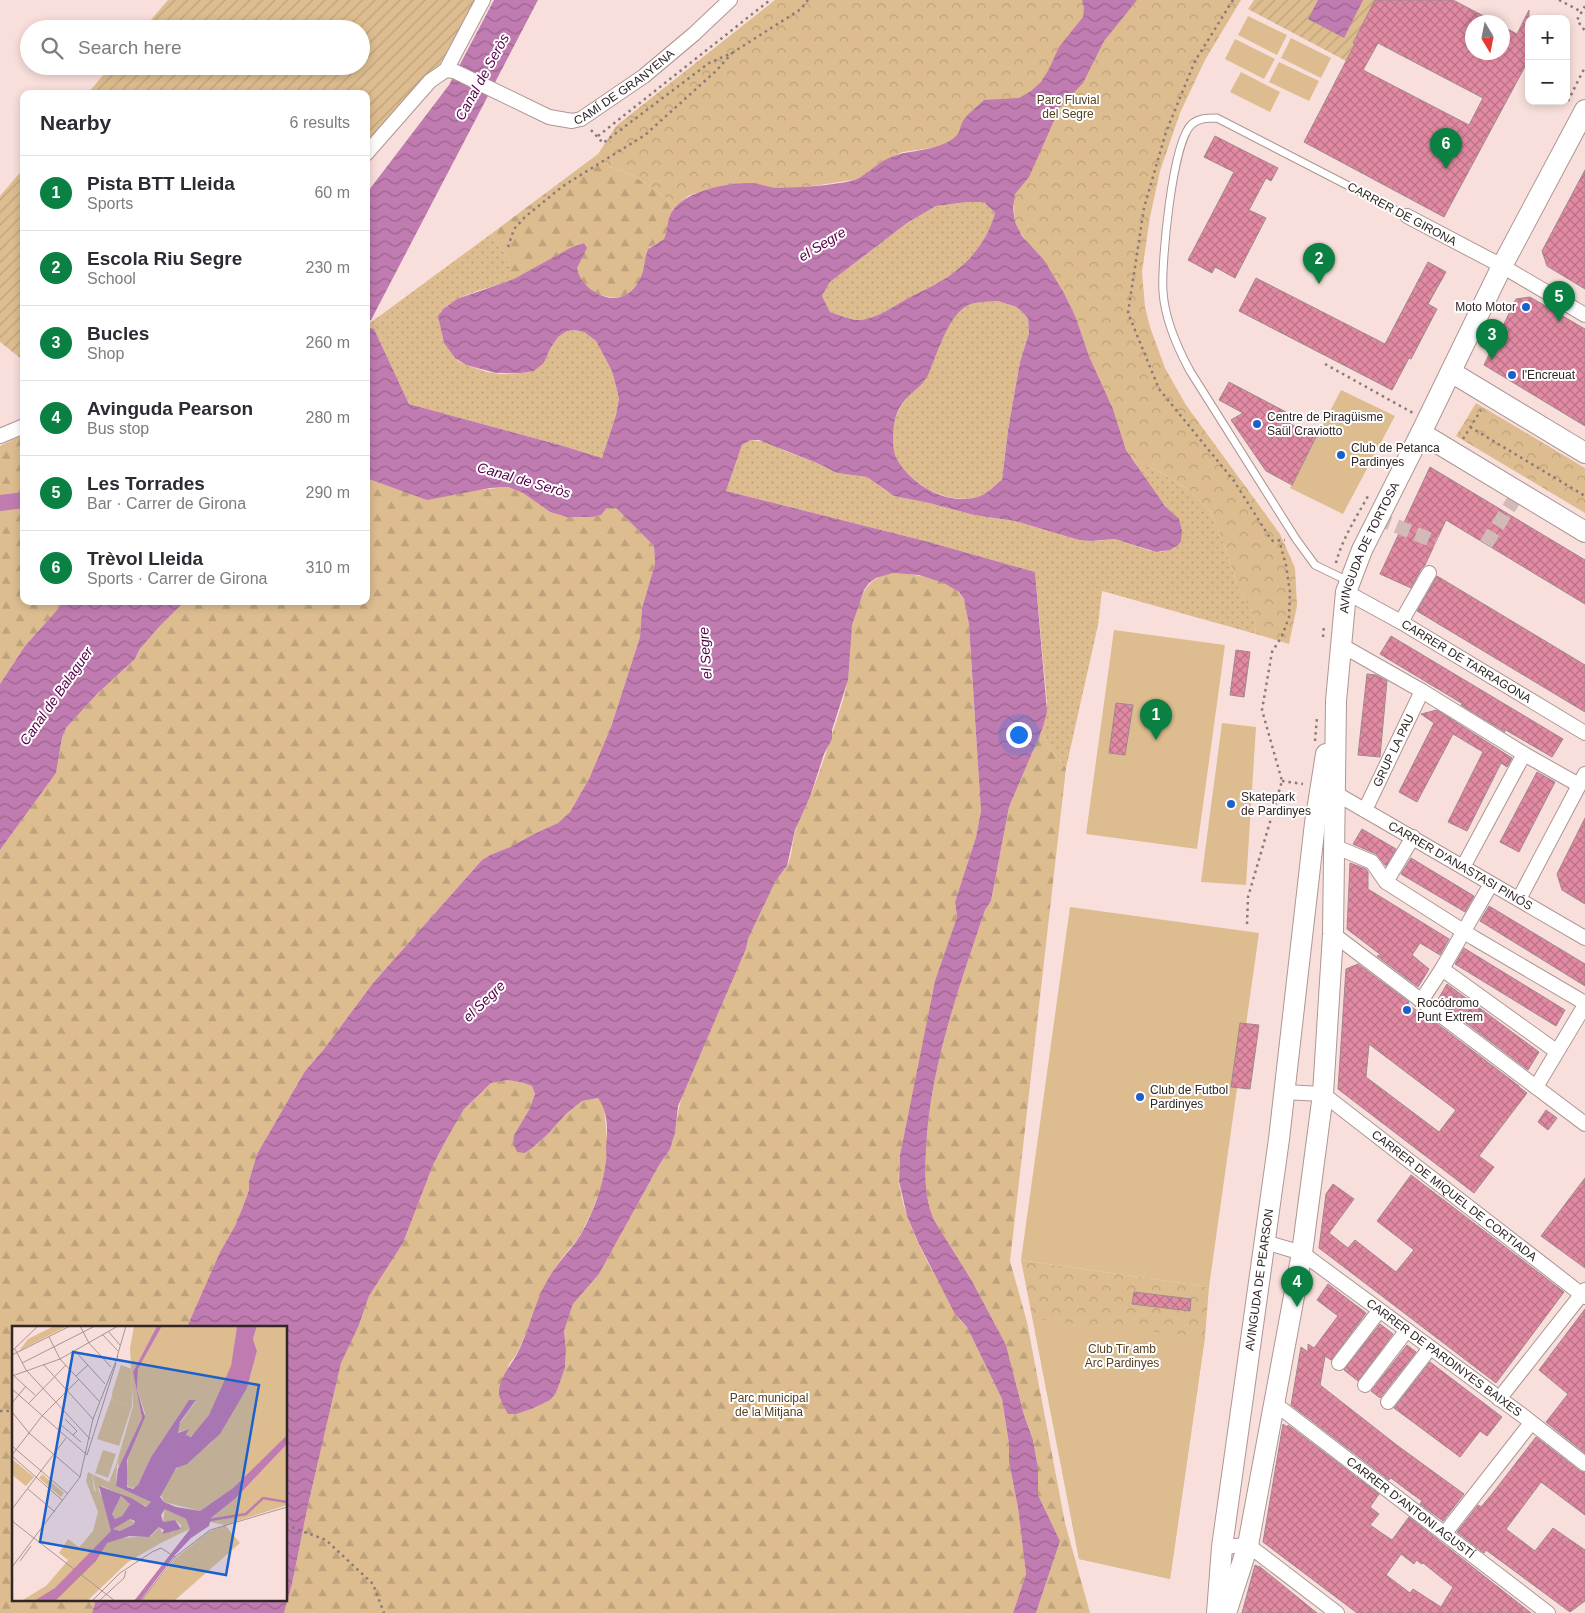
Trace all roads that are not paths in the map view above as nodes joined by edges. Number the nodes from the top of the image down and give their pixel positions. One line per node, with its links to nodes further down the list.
1 (483, 0): 3 (street)
2 (730, 0): 3 (street, CAMÍ DE GRANYENA)
3 (450, 70): 5 (street)
4 (1585, 110): 7 (street, AVINGUDA DE TORTOSA)
5 (370, 149)
6 (1407, 216): 7 (street, CARRER DE GIRONA); 16 (lane, CARRER DE GIRONA)
7 (1502, 266): 8 (street, CARRER DE GIRONA); 9 (street, AVINGUDA DE TORTOSA)
8 (1585, 315)
9 (1451, 372): 10 (street, AVINGUDA DE TORTOSA); 13 (street)
10 (1424, 427): 14 (street); 16 (street, AVINGUDA DE TORTOSA)
11 (20, 428): 12 (street)
12 (0, 436)
13 (1585, 453)
14 (1585, 532)
15 (1429, 573): 17 (street)
16 (1348, 587): 17 (street, CARRER DE TARRAGONA); 18 (street, AVINGUDA DE TORTOSA)
17 (1401, 622): 20 (street, CARRER DE TARRAGONA)
18 (1341, 645): 19 (street); 23 (street, AVINGUDA DE TORTOSA)
19 (1422, 691): 21 (street); 24 (street, GRUP LA PAU)
20 (1585, 733)
21 (1524, 754): 22 (street); 27 (street)
22 (1582, 780): 30 (street)
23 (1320, 788): 24 (street, CARRER D'ANASTASI PINÓS); 26 (street); 31 (street, AVINGUDA DE PEARSON)
24 (1365, 810): 25 (street, CARRER D'ANASTASI PINÓS)
25 (1412, 837): 27 (street, CARRER D'ANASTASI PINÓS); 28 (street)
26 (1334, 846): 28 (street); 34 (street)
27 (1463, 867): 29 (street, CARRER D'ANASTASI PINÓS)
28 (1386, 882): 32 (street)
29 (1491, 884): 30 (street, CARRER D'ANASTASI PINÓS); 32 (street)
30 (1519, 899): 33 (street, CARRER D'ANASTASI PINÓS)
31 (1306, 905): 34 (street); 35 (street, AVINGUDA DE PEARSON)
32 (1463, 931): 36 (street); 38 (street)
33 (1585, 938)
34 (1332, 942): 35 (street); 37 (street); 42 (street)
35 (1301, 945): 41 (street, AVINGUDA DE PEARSON)
36 (1442, 969): 37 (street); 39 (street)
37 (1421, 1001): 40 (street)
38 (1585, 1004): 39 (street)
39 (1556, 1051): 40 (street)
40 (1536, 1087): 43 (street)
41 (1284, 1092): 42 (street); 44 (street, AVINGUDA DE PEARSON)
42 (1323, 1094): 45 (street); 46 (street, CARRER DE MIQUEL DE CORTIADA)
43 (1585, 1124)
44 (1265, 1242): 45 (street); 59 (street, AVINGUDA DE PEARSON)
45 (1302, 1253): 47 (street, CARRER DE PARDINYES BAIXES); 54 (street)
46 (1584, 1294): 52 (street)
47 (1380, 1311): 48 (street, CARRER DE PARDINYES BAIXES); 50 (street)
48 (1407, 1330): 49 (street, CARRER DE PARDINYES BAIXES); 51 (street)
49 (1430, 1348): 52 (street, CARRER DE PARDINYES BAIXES); 53 (street)
50 (1339, 1364)
51 (1364, 1385)
52 (1499, 1398): 55 (street, CARRER DE PARDINYES BAIXES)
53 (1388, 1402)
54 (1274, 1403): 57 (street, CARRER D'ANTONI AGUSTÍ); 58 (street)
55 (1531, 1422): 56 (street, CARRER DE PARDINYES BAIXES); 57 (street)
56 (1585, 1464)
57 (1445, 1534): 63 (street, CARRER D'ANTONI AGUSTÍ)
58 (1248, 1545): 59 (street); 61 (street); 62 (street)
59 (1222, 1547): 60 (street, AVINGUDA DE PEARSON)
60 (1217, 1613)
61 (1226, 1613)
62 (1337, 1613)
63 (1548, 1613)

